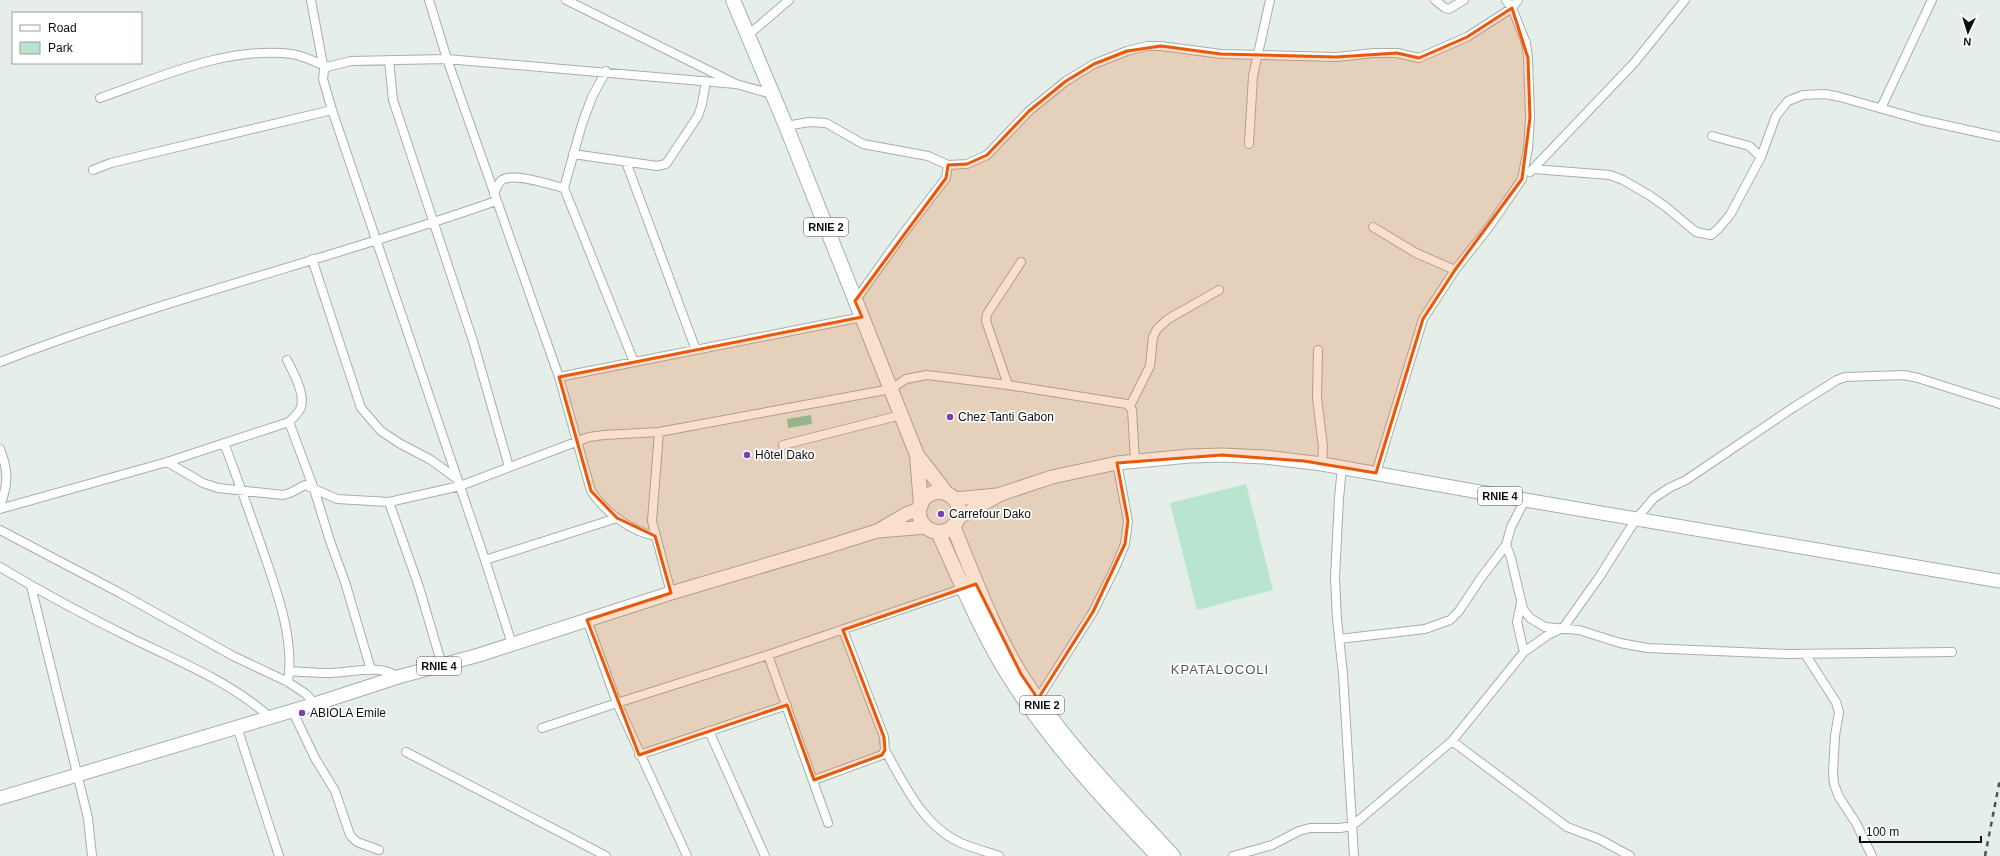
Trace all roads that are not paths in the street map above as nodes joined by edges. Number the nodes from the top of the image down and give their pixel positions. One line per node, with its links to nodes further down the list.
1 (311, 0): 18 (street)
2 (429, 0): 16 (street)
3 (566, 0): 21 (street)
4 (733, 0): 14 (highway, RNIE 2)
5 (789, 0): 14 (street)
6 (1270, 0): 15 (street)
7 (1435, 0): 8 (street)
8 (1464, 0)
9 (1506, 0): 13 (street)
10 (1518, 0): 13 (street)
11 (1685, 0): 34 (street)
12 (1932, 0): 24 (street)
13 (1512, 8): 15 (street); 36 (street)
14 (747, 36): 22 (highway, RNIE 2)
15 (1256, 54): 29 (street); 33 (street)
16 (447, 59): 17 (street); 19 (street); 38 (street)
17 (389, 60): 18 (street); 39 (street)
18 (325, 66): 23 (street); 25 (street)
19 (606, 72): 20 (street); 30 (street)
20 (706, 81): 21 (street); 32 (street)
21 (736, 84): 22 (street)
22 (772, 94): 26 (highway, RNIE 2)
23 (100, 98)
24 (1880, 108): 28 (street); 31 (street)
25 (332, 110): 35 (street); 41 (street)
26 (786, 126): 33 (street); 46 (highway, RNIE 2)
27 (1712, 136): 31 (street)
28 (2000, 137)
29 (1249, 144)
30 (573, 154): 32 (street); 37 (street)
31 (1761, 157): 34 (street)
32 (626, 162): 48 (street)
33 (948, 165): 46 (street)
34 (1533, 169): 36 (street)
35 (94, 170)
36 (1522, 179): 44 (street)
37 (564, 188): 38 (street); 52 (street)
38 (495, 198): 39 (street); 53 (street)
39 (435, 223): 41 (street); 70 (street)
40 (1373, 227): 44 (street)
41 (376, 241): 42 (street); 73 (street)
42 (312, 259): 51 (street); 73 (street)
43 (1021, 262): 54 (street)
44 (1455, 270): 72 (street)
45 (1219, 290): 57 (street)
46 (855, 301): 47 (highway, RNIE 2)
47 (862, 317): 48 (street); 55 (highway, RNIE 2)
48 (696, 350): 52 (street)
49 (1318, 350): 69 (street)
50 (287, 360): 59 (street)
51 (0, 362)
52 (634, 362): 53 (street)
53 (559, 377): 61 (street)
54 (1008, 385): 55 (street); 57 (street)
55 (891, 389): 58 (highway, RNIE 2); 60 (street)
56 (2000, 404): 83 (street)
57 (1130, 406): 66 (street)
58 (901, 415): 63 (street); 65 (highway, RNIE 2)
59 (289, 422): 62 (street); 74 (street)
60 (659, 432): 61 (street); 88 (street)
61 (577, 443): 70 (street); 82 (street)
62 (224, 444): 67 (street); 75 (street)
63 (783, 445)
64 (0, 449): 81 (street)
65 (917, 455): 77 (highway); 80 (highway)
66 (1135, 460): 68 (main road, RNIE 4); 69 (main road, RNIE 4)
67 (167, 462): 75 (street); 81 (street)
68 (1117, 463): 76 (main road, RNIE 4); 111 (street)
69 (1322, 464): 71 (main road, RNIE 4)
70 (510, 466): 73 (street)
71 (1342, 467): 72 (main road, RNIE 4); 100 (street)
72 (1376, 474): 78 (main road, RNIE 4)
73 (458, 482): 79 (street); 90 (street)
74 (314, 489): 75 (street); 79 (street); 107 (street)
75 (242, 491): 108 (street)
76 (1001, 494): 77 (main road, RNIE 4); 84 (main road, RNIE 4)
77 (950, 496): 80 (highway); 84 (highway)
78 (1525, 500): 83 (main road, RNIE 4); 89 (street)
79 (388, 502): 106 (street)
80 (920, 507): 85 (highway); 87 (main road, RNIE 4)
81 (0, 508)
82 (617, 518): 88 (street); 90 (street)
83 (1636, 519): 92 (main road, RNIE 4); 98 (street)
84 (956, 522): 85 (highway); 111 (highway, RNIE 2)
85 (932, 529): 87 (main road, RNIE 4); 94 (highway, RNIE 2)
86 (0, 530): 110 (street)
87 (877, 531): 95 (main road, RNIE 4)
88 (655, 536): 95 (street)
89 (1506, 545): 96 (street); 100 (street)
90 (486, 560): 101 (street)
91 (0, 567): 93 (street)
92 (2000, 580)
93 (31, 586): 116 (street); 124 (street)
94 (964, 588): 99 (street); 136 (highway, RNIE 2)
95 (671, 593): 97 (main road, RNIE 4)
96 (1521, 603): 98 (street); 102 (street)
97 (587, 620): 101 (main road, RNIE 4); 112 (street)
98 (1563, 628): 102 (street); 104 (street)
99 (843, 630): 105 (street); 121 (street)
100 (1340, 639): 128 (street)
101 (512, 644): 106 (main road, RNIE 4)
102 (1524, 652): 120 (street)
103 (1952, 652): 104 (street)
104 (1805, 654): 141 (street)
105 (768, 655): 112 (street); 114 (street)
106 (442, 665): 109 (main road, RNIE 4)
107 (371, 670): 108 (street); 109 (street)
108 (289, 671): 110 (street)
109 (398, 677): 113 (main road, RNIE 4)
110 (288, 682): 113 (street)
111 (1038, 699): 137 (highway, RNIE 2)
112 (617, 703): 118 (street); 123 (street)
113 (315, 704): 115 (main road, RNIE 4)
114 (787, 705): 119 (street); 125 (street)
115 (292, 710): 116 (main road, RNIE 4); 129 (street)
116 (270, 717): 117 (main road, RNIE 4)
117 (237, 727): 124 (main road, RNIE 4); 131 (street)
118 (542, 728)
119 (709, 731): 123 (street); 134 (street)
120 (1452, 741): 128 (street); 140 (street)
121 (885, 750): 125 (street); 135 (street)
122 (406, 752): 132 (street)
123 (639, 755): 133 (street)
124 (77, 773): 126 (main road, RNIE 4); 130 (street)
125 (814, 780): 127 (street)
126 (0, 798)
127 (828, 823)
128 (1352, 826): 138 (street); 139 (street)
129 (379, 850)
130 (92, 856)
131 (279, 856)
132 (606, 856)
133 (686, 856)
134 (764, 856)
135 (999, 856)
136 (1158, 856)
137 (1173, 856)
138 (1233, 856)
139 (1354, 856)
140 (1630, 856)
141 (1872, 856)

